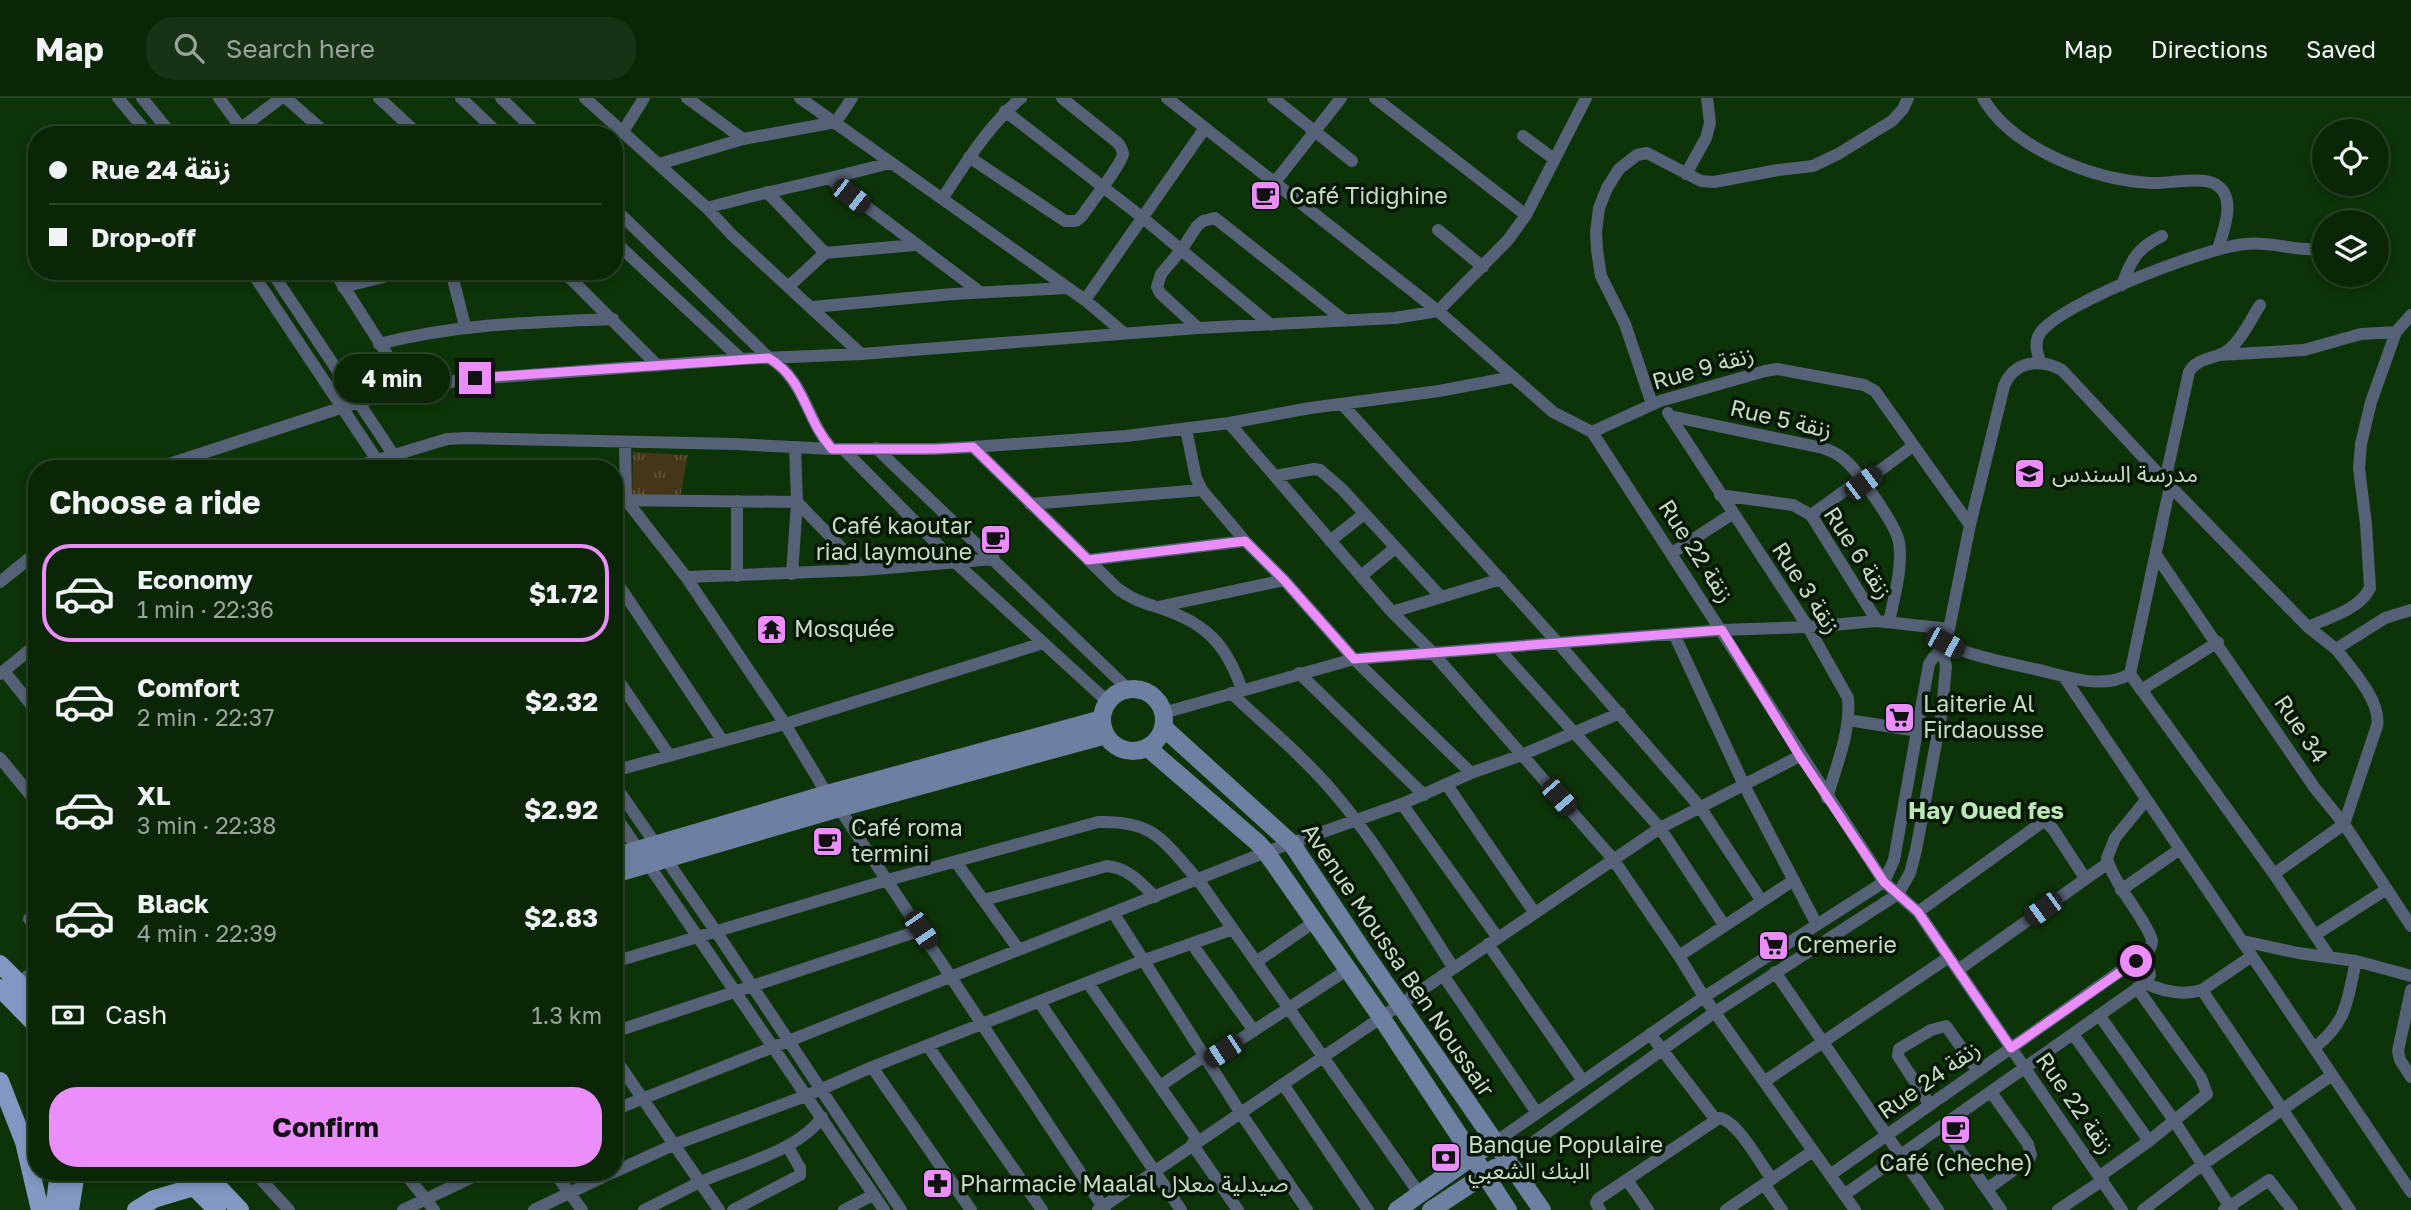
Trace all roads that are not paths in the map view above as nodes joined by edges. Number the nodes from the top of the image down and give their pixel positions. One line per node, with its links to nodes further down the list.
1 (118, 98): 26 (street)
2 (142, 98): 27 (street)
3 (219, 98): 28 (street)
4 (281, 98): 29 (street)
5 (286, 98): 30 (street)
6 (379, 98): 31 (street)
7 (461, 98): 32 (street)
8 (501, 98): 33 (street)
9 (585, 98): 34 (street)
10 (644, 98): 36 (street)
11 (687, 98): 40 (street)
12 (800, 98): 25 (street)
13 (852, 98): 25 (street)
14 (1021, 98): 24 (street)
15 (1062, 98): 49 (street)
16 (1167, 98): 35 (street)
17 (1341, 98): 37 (street)
18 (1375, 98): 53 (street)
19 (1585, 98): 42 (street)
20 (1707, 98): 46 (street)
21 (1908, 98): 46 (street)
22 (1983, 98): 61 (street)
23 (1273, 99): 37 (street)
24 (1005, 111): 41 (street); 49 (street)
25 (836, 122): 40 (street); 44 (street)
26 (141, 126)
27 (165, 126)
28 (234, 126)
29 (244, 126)
30 (318, 126)
31 (409, 126)
32 (491, 126)
33 (530, 126)
34 (615, 126)
35 (1205, 128): 48 (street); 55 (street)
36 (623, 131)
37 (1314, 131): 43 (street); 48 (street)
38 (623, 134): 45 (street)
39 (1523, 136): 42 (street)
40 (743, 139): 45 (street)
41 (969, 157): 49 (street); 51 (street)
42 (1554, 159): 53 (street)
43 (1352, 161)
44 (890, 163): 47 (street); 51 (street)
45 (659, 164): 52 (street)
46 (1686, 174): 98 (street)
47 (830, 179): 50 (street); 58 (street)
48 (1275, 182): 79 (street)
49 (1103, 186): 55 (street)
50 (766, 192): 52 (street); 63 (street)
51 (942, 200): 74 (street)
52 (707, 208): 73 (street)
53 (1526, 215): 64 (street)
54 (623, 217): 91 (street)
55 (1143, 218): 60 (street); 76 (street)
56 (1438, 230): 64 (street)
57 (2162, 236): 71 (street)
58 (915, 246): 63 (street); 75 (street)
59 (623, 249): 92 (street)
60 (1182, 249): 82 (street); 83 (street); 85 (street)
61 (2218, 250): 62 (street); 71 (street)
62 (2312, 250)
63 (825, 253): 73 (street)
64 (1482, 267): 79 (street)
65 (257, 280): 100 (street)
66 (277, 280): 97 (street)
67 (339, 280): 72 (street)
68 (371, 280): 72 (street)
69 (454, 280): 84 (street)
70 (573, 280): 81 (street)
71 (2122, 285): 93 (street)
72 (343, 287): 88 (street)
73 (788, 287): 78 (street)
74 (1067, 288): 75 (street); 76 (street)
75 (980, 292): 78 (street)
76 (1085, 300): 87 (street)
77 (2260, 305): 90 (street)
78 (813, 307): 89 (street)
79 (1438, 311): 82 (street); 95 (street)
80 (2411, 315): 86 (street)
81 (613, 318): 84 (street); 94 (street)
82 (1345, 321): 83 (street)
83 (1271, 325): 85 (street)
84 (465, 326): 88 (street)
85 (1198, 328): 87 (street)
86 (2396, 332): 90 (street); 154 (street)
87 (1124, 333): 89 (street)
88 (379, 344): 96 (street)
89 (861, 354): 91 (street)
90 (2219, 355): 119 (street)
91 (769, 358): 92 (street); 110 (street)
92 (741, 359): 94 (street)
93 (2041, 363): 119 (street); 130 (street)
94 (659, 366): 96 (street)
95 (1513, 377): 99 (street); 104 (street)
96 (409, 389): 97 (street)
97 (359, 402): 100 (street); 111 (street)
98 (1656, 402): 101 (street); 104 (street, Rue 9 زنقة); 106 (street, Rue 9 زنقة)
99 (1342, 404): 102 (street); 145 (street)
100 (341, 409): 112 (street); 113 (street)
101 (1670, 416): 118 (street, Rue 5 زنقة); 121 (street, Rue 3 زنقة)
102 (1229, 423): 103 (street); 117 (street)
103 (1186, 429): 108 (street); 120 (street)
104 (1592, 432): 134 (street, Rue 22 زنقة)
105 (625, 443): 109 (street); 111 (street); 116 (street)
106 (1913, 446): 118 (street); 130 (street, Rue 9 زنقة)
107 (876, 447): 108 (street); 110 (street); 137 (street)
108 (973, 447): 126 (street)
109 (795, 448): 110 (street); 124 (street)
110 (837, 449): 139 (street)
111 (394, 454): 114 (street); 115 (street)
112 (182, 460)
113 (376, 460)
114 (385, 460)
115 (398, 460)
116 (623, 466)
117 (1275, 476): 127 (street); 132 (street)
118 (1862, 481): 129 (street); 153 (street, Rue 5 زنقة)
119 (2167, 483): 135 (street); 154 (street)
120 (1202, 491): 126 (street); 131 (street)
121 (1720, 495): 128 (street, Rue 3 زنقة); 129 (street, Rue 6 زنقة)
122 (623, 500): 123 (street)
123 (737, 500): 124 (street); 142 (street)
124 (797, 502): 140 (street); 141 (street)
125 (623, 504): 144 (street)
126 (1030, 504): 138 (street)
127 (1364, 514): 132 (street); 133 (street)
128 (1732, 514): 134 (street); 155 (street, Rue 3 زنقة)
129 (1811, 515): 153 (street, Rue 6 زنقة)
130 (1970, 525): 156 (street)
131 (1245, 541): 138 (street); 146 (street)
132 (1330, 541): 143 (street)
133 (1394, 548): 143 (street); 149 (street)
134 (1672, 553): 157 (street, Rue 22 زنقة)
135 (2156, 555): 159 (street, Rue 34); 170 (street)
136 (28, 559): 147 (street)
137 (994, 559): 139 (street); 173 (street)
138 (1088, 560): 150 (street)
139 (957, 564): 140 (street); 160 (street)
140 (863, 570): 141 (street)
141 (792, 574): 142 (street)
142 (737, 576): 144 (street)
143 (1361, 576): 152 (street)
144 (686, 577): 181 (street)
145 (1501, 579): 149 (street); 161 (street)
146 (1284, 580): 150 (street); 167 (street)
147 (0, 582)
148 (623, 592): 184 (street)
149 (1441, 597): 152 (street)
150 (1158, 607): 175 (street)
151 (2411, 610): 164 (street)
152 (1392, 612): 166 (street)
153 (1883, 622): 155 (street); 156 (street)
154 (2308, 626): 164 (street)
155 (1808, 627): 157 (street); 180 (street, Rue 3 زنقة)
156 (1950, 629): 162 (street)
157 (1722, 630): 158 (street); 188 (street, Rue 22 زنقة)
158 (1674, 634): 161 (street); 193 (street)
159 (2218, 642): 174 (street); 204 (street, Rue 34)
160 (1043, 643): 178 (street); 181 (street)
161 (1558, 643): 163 (street); 177 (street)
162 (1944, 646): 171 (street); 182 (street); 223 (street)
163 (1497, 648): 166 (street); 183 (street)
164 (2336, 649): 204 (street)
165 (28, 651): 168 (street)
166 (1432, 652): 167 (street); 187 (street)
167 (1354, 659): 169 (street); 191 (street)
168 (2, 673): 176 (street)
169 (1299, 673): 175 (street); 195 (street)
170 (2130, 674): 171 (street); 174 (street)
171 (2063, 677): 197 (street)
172 (623, 687): 186 (street)
173 (1128, 689): 178 (street); 179 (street)
174 (2141, 690): 215 (street)
175 (1237, 692): 179 (street); 202 (street)
176 (28, 702)
177 (1620, 713): 183 (street); 201 (street)
178 (1105, 719): 185 (street); 199 (street)
179 (1163, 720): 185 (street); 206 (street, Avenue Moussa Ben Noussair)
180 (1848, 720): 182 (street); 196 (street, Rue 3 زنقة)
181 (785, 724): 184 (street); 199 (street)
182 (1918, 731): 220 (street)
183 (1573, 734): 187 (street); 205 (street)
184 (722, 740): 186 (street)
185 (1148, 748): 208 (street, Avenue Moussa Ben Noussair)
186 (669, 755): 190 (street)
187 (1522, 755): 191 (street); 211 (street)
188 (1800, 757): 193 (street); 196 (street, Rue 22 زنقة)
189 (0, 758): 194 (street)
190 (623, 769)
191 (1471, 773): 192 (street)
192 (1447, 785): 195 (street); 227 (street)
193 (1744, 785): 201 (street); 218 (street)
194 (28, 790)
195 (1424, 795): 200 (street)
196 (1827, 798): 220 (street, Rue 22 زنقة)
197 (2146, 800): 207 (street); 213 (street)
198 (623, 801): 209 (street)
199 (833, 801): 209 (street); 217 (street)
200 (1402, 804): 202 (street); 239 (street)
201 (1700, 807): 205 (street); 225 (street)
202 (1357, 821): 206 (street); 255 (street)
203 (623, 824): 209 (street)
204 (2344, 824): 215 (street); 221 (street, Rue 34)
205 (1660, 828): 211 (street); 231 (street)
206 (1292, 844): 208 (street); 271 (street, Avenue Moussa Ben Noussair)
207 (2180, 849): 222 (street); 240 (street)
208 (1266, 852): 219 (street); 230 (street, Avenue Moussa Ben Noussair)
209 (652, 855): 210 (street); 214 (street); 236 (street); 238 (street)
210 (623, 857)
211 (1614, 859): 227 (street); 243 (street)
212 (956, 862): 217 (street); 219 (street); 226 (street)
213 (2108, 863): 216 (street); 222 (street)
214 (623, 870)
215 (2274, 874): 237 (street)
216 (2085, 878): 228 (street); 254 (street)
217 (887, 880): 235 (street); 236 (street)
218 (1794, 880): 225 (street); 232 (street)
219 (1199, 881): 224 (street); 234 (street)
220 (1884, 882): 223 (street, Rue 22 زنقة); 232 (street)
221 (2387, 889): 233 (street, Rue 34); 237 (street)
222 (2121, 890): 249 (street)
223 (1898, 894): 228 (street, Rue 22 زنقة); 256 (street)
224 (1155, 897): 226 (street); 229 (street)
225 (1761, 900): 231 (street)
226 (984, 901): 242 (street)
227 (1534, 912): 239 (street)
228 (1918, 912): 246 (street, Rue 22 زنقة)
229 (1114, 914): 242 (street); 248 (street)
230 (1314, 922): 251 (street); 253 (street, Avenue Moussa Ben Noussair)
231 (1724, 925): 243 (street)
232 (1817, 925): 269 (street)
233 (2411, 926)
234 (1233, 929): 241 (street); 251 (street)
235 (921, 930): 258 (street); 262 (street)
236 (717, 933): 238 (street); 262 (street)
237 (2315, 935): 245 (street)
238 (699, 938): 247 (street); 267 (street)
239 (1493, 941): 255 (street); 298 (street)
240 (2243, 941): 244 (street); 245 (street)
241 (1192, 944): 248 (street); 279 (street)
242 (1019, 950): 258 (street)
243 (1679, 956): 269 (street)
244 (2252, 956): 265 (street); 287 (street)
245 (2329, 956): 250 (street)
246 (1949, 957): 254 (street, Rue 22 زنقة); 283 (street)
247 (623, 959)
248 (1142, 961): 261 (street); 290 (street)
249 (2139, 961): 263 (street); 286 (street, Rue 24 زنقة)
250 (2356, 961): 259 (street); 287 (street)
251 (1256, 962): 272 (street)
252 (0, 964): 260 (main road)
253 (1347, 970): 272 (street); 276 (street, Avenue Moussa Ben Noussair)
254 (1958, 970): 286 (street, Rue 22 زنقة)
255 (1448, 971): 271 (street); 309 (street)
256 (1775, 972): 273 (street); 283 (street)
257 (28, 976): 260 (street)
258 (952, 976): 277 (street); 282 (street)
259 (2411, 976)
260 (18, 983): 268 (main road)
261 (1088, 983): 270 (street); 301 (street)
262 (752, 985): 267 (street); 282 (street)
263 (2141, 986): 265 (street); 274 (street, Rue 24 زنقة); 312 (street)
264 (0, 988): 275 (main road)
265 (2202, 990): 307 (street)
266 (2411, 990): 296 (street)
267 (734, 992): 278 (street); 285 (street)
268 (28, 993)
269 (1704, 997): 273 (street); 280 (street)
270 (1040, 1003): 277 (street); 327 (street)
271 (1400, 1004): 276 (street); 317 (street, Avenue Moussa Ben Noussair)
272 (1289, 1009): 279 (street); 289 (street)
273 (1715, 1012): 288 (street); 299 (street)
274 (2099, 1015): 281 (street, Rue 24 زنقة); 312 (street)
275 (28, 1017)
276 (1381, 1017): 289 (street); 322 (street, Avenue Moussa Ben Noussair)
277 (984, 1025): 284 (street); 352 (street)
278 (623, 1029)
279 (1254, 1031): 290 (street)
280 (1650, 1034): 288 (street); 298 (street)
281 (2073, 1034): 292 (street, Rue 24 زنقة); 315 (street)
282 (788, 1041): 285 (street); 303 (street)
283 (1824, 1041): 299 (street); 314 (street)
284 (928, 1046): 291 (street); 371 (street)
285 (773, 1047): 303 (street); 304 (street)
286 (2011, 1048): 292 (street, Rue 22 زنقة); 294 (street, Rue 24 زنقة)
287 (2314, 1048): 295 (street)
288 (1661, 1050): 311 (street); 324 (street)
289 (1322, 1057): 300 (street); 348 (street)
290 (1206, 1059): 301 (street); 308 (street)
291 (872, 1068): 303 (street); 370 (street)
292 (2024, 1068): 302 (street, Rue 24 زنقة); 330 (street, Rue 22 زنقة)
293 (623, 1071): 304 (street)
294 (1978, 1071): 305 (street, Rue 24 زنقة); 305 (street)
295 (2332, 1075): 307 (street); 346 (street)
296 (2411, 1077)
297 (0, 1081): 323 (main road)
298 (1583, 1081): 309 (street)
299 (1765, 1082): 320 (street)
300 (1283, 1084): 308 (street); 375 (street)
301 (1160, 1086): 316 (street)
302 (1991, 1092): 313 (street, Rue 24 زنقة); 345 (street)
303 (814, 1093): 310 (street); 318 (street); 369 (street)
304 (641, 1099): 306 (street); 318 (street)
305 (1930, 1105): 314 (street, Rue 24 زنقة)
306 (623, 1106)
307 (2282, 1110): 325 (street); 391 (street)
308 (1240, 1112): 316 (street); 374 (street)
309 (1537, 1113): 317 (street)
310 (822, 1117): 319 (street); 349 (street)
311 (1718, 1119): 331 (street); 343 (street)
312 (2173, 1119): 315 (street); 325 (street)
313 (1943, 1126): 321 (street, Rue 24 زنقة); 345 (street)
314 (1888, 1135): 321 (street); 329 (street, Rue 24 زنقة)
315 (2149, 1141): 330 (street)
316 (1195, 1142): 327 (street); 373 (street)
317 (1494, 1143): 322 (street); 324 (street, Avenue Moussa Ben Noussair)
318 (673, 1145): 326 (street); 344 (street)
319 (788, 1147): 344 (street); 366 (street)
320 (1813, 1151): 329 (street); 343 (street)
321 (1901, 1155): 350 (street, Rue 24 زنقة); 385 (street)
322 (1473, 1156): 328 (street, Avenue Moussa Ben Noussair); 348 (street)
323 (28, 1159)
324 (1507, 1161): 328 (street); 379 (street, Avenue Moussa Ben Noussair)
325 (2202, 1165): 353 (street); 389 (street)
326 (623, 1168)
327 (1154, 1171): 352 (street); 372 (street)
328 (1485, 1174): 377 (street); 378 (street, Avenue Moussa Ben Noussair)
329 (1830, 1175): 350 (street)
330 (2101, 1178): 387 (street); 388 (street, Rue 22 زنقة)
331 (1628, 1180): 380 (street); 381 (street)
332 (33, 1181): 354 (main road)
333 (58, 1181): 355 (main road)
334 (75, 1181): 356 (main road)
335 (197, 1181): 357 (main road)
336 (200, 1181): 358 (main road)
337 (200, 1181): 359 (main road)
338 (262, 1181): 360 (street)
339 (411, 1181): 351 (street)
340 (469, 1181): 351 (street)
341 (560, 1181): 347 (street)
342 (595, 1181): 347 (street)
343 (1767, 1181): 382 (street); 383 (street)
344 (699, 1183): 364 (street); 365 (street)
345 (1987, 1189): 386 (street)
346 (2411, 1192)
347 (569, 1193): 362 (street); 363 (street)
348 (1419, 1194): 376 (street)
349 (873, 1195): 367 (street); 368 (street)
350 (1844, 1195): 384 (street)
351 (430, 1205): 361 (street)
352 (1102, 1209)
353 (2228, 1209): 390 (street)
354 (40, 1210)
355 (54, 1210)
356 (70, 1210)
357 (136, 1210)
358 (217, 1210)
359 (240, 1210)
360 (289, 1210)
361 (403, 1210)
362 (534, 1210)
363 (582, 1210)
364 (644, 1210)
365 (719, 1210)
366 (733, 1210)
367 (844, 1210)
368 (884, 1210)
369 (901, 1210)
370 (971, 1210)
371 (1042, 1210)
372 (1181, 1210)
373 (1238, 1210)
374 (1307, 1210)
375 (1368, 1210)
376 (1397, 1210)
377 (1431, 1210)
378 (1508, 1210)
379 (1542, 1210)
380 (1601, 1210)
381 (1648, 1210)
382 (1726, 1210)
383 (1782, 1210)
384 (1855, 1210)
385 (1938, 1210)
386 (2001, 1210)
387 (2059, 1210)
388 (2122, 1210)
389 (2143, 1210)
390 (2292, 1210)
391 (2350, 1210)

